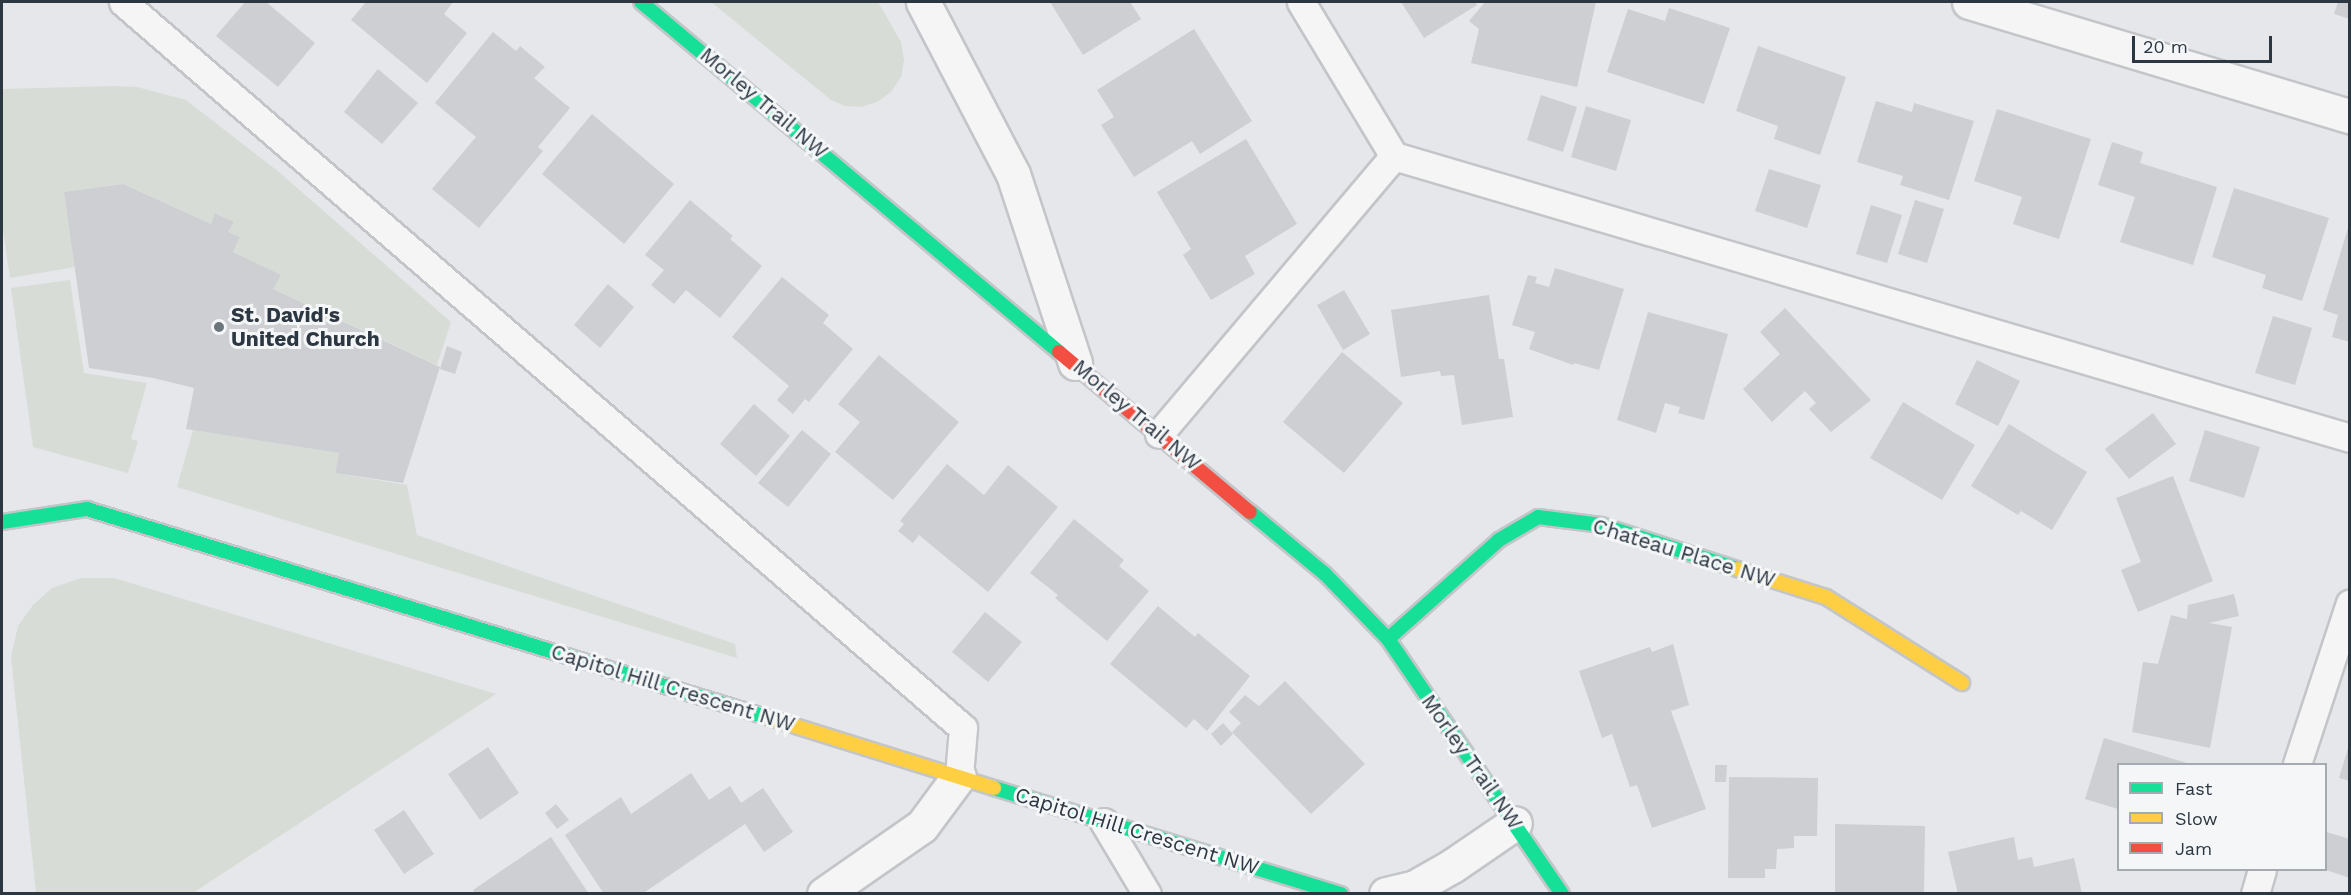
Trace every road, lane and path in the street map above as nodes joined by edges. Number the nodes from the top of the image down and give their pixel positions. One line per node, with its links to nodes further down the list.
1 (123, 2): 16 (lane)
2 (641, 2): 8 (street, Morley Trail NW)
3 (923, 2): 8 (street)
4 (1301, 2): 7 (lane)
5 (1969, 2): 6 (street)
6 (2349, 116)
7 (1394, 156): 9 (lane); 10 (lane)
8 (1075, 363): 9 (street, Morley Trail NW)
9 (1160, 434): 13 (street, Morley Trail NW)
10 (2349, 438)
11 (2, 522): 16 (street, Capitol Hill Crescent NW)
12 (2349, 603): 15 (lane)
13 (1388, 639): 14 (street, Chateau Place NW); 18 (street, Morley Trail NW)
14 (1962, 683)
15 (2298, 763)
16 (959, 776): 17 (street, Capitol Hill Crescent NW); 21 (street)
17 (1104, 822): 22 (lane); 23 (street, Capitol Hill Crescent NW)
18 (1515, 823): 20 (street, Morley Trail NW); 24 (street)
19 (2262, 871): 25 (lane)
20 (1555, 891)
21 (824, 894)
22 (1147, 894)
23 (1341, 894)
24 (1386, 894)
25 (2255, 894)

